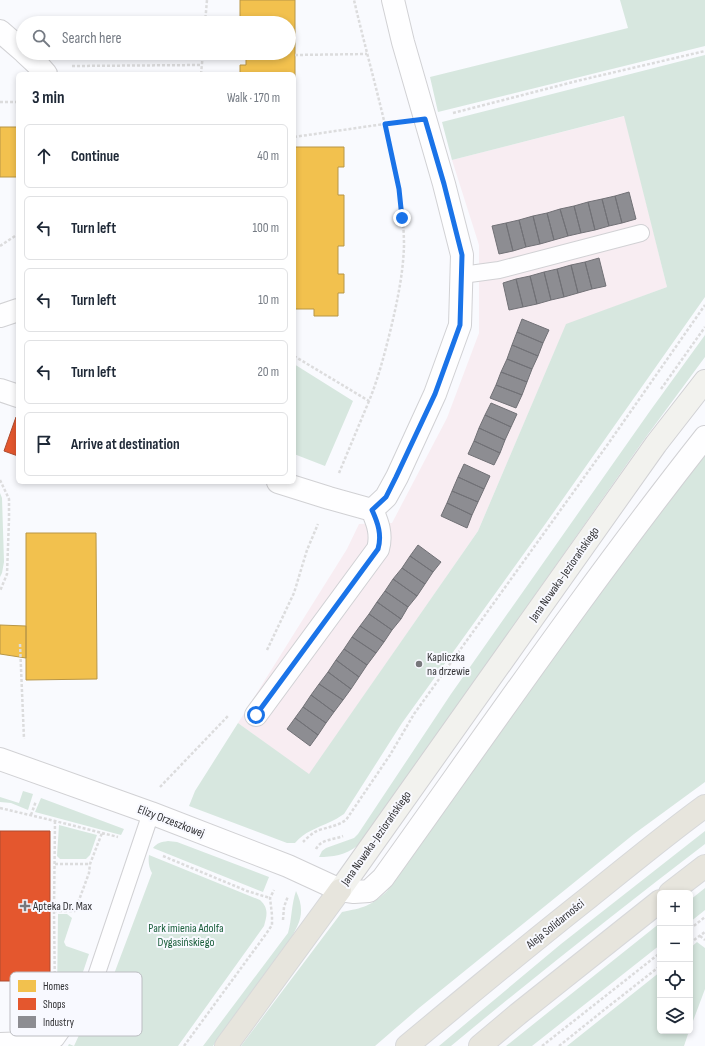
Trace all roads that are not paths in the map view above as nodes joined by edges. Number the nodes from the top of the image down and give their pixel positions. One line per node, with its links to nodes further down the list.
1 (393, 0): 5 (street)
2 (0, 31): 3 (street)
3 (16, 46)
4 (641, 233): 5 (lane)
5 (462, 275): 13 (street)
6 (16, 311): 7 (street)
7 (0, 316)
8 (705, 381): 19 (street, Jana Nowaka-Jeziorańskiego)
9 (0, 390): 10 (street)
10 (16, 395)
11 (705, 437): 19 (street, Jana Nowaka-Jeziorańskiego)
12 (284, 484): 13 (street)
13 (372, 510): 14 (street)
14 (256, 715)
15 (0, 759): 17 (street, Elizy Orzeszkowej)
16 (705, 806): 26 (main road, Aleja Solidarności)
17 (151, 813): 19 (street, Elizy Orzeszkowej); 22 (lane)
18 (705, 866): 20 (main road)
19 (340, 890): 25 (main road)
20 (674, 890)
21 (657, 903): 27 (main road)
22 (97, 972)
23 (58, 1036): 24 (lane)
24 (0, 1041)
25 (226, 1046)
26 (407, 1046)
27 (480, 1046)

